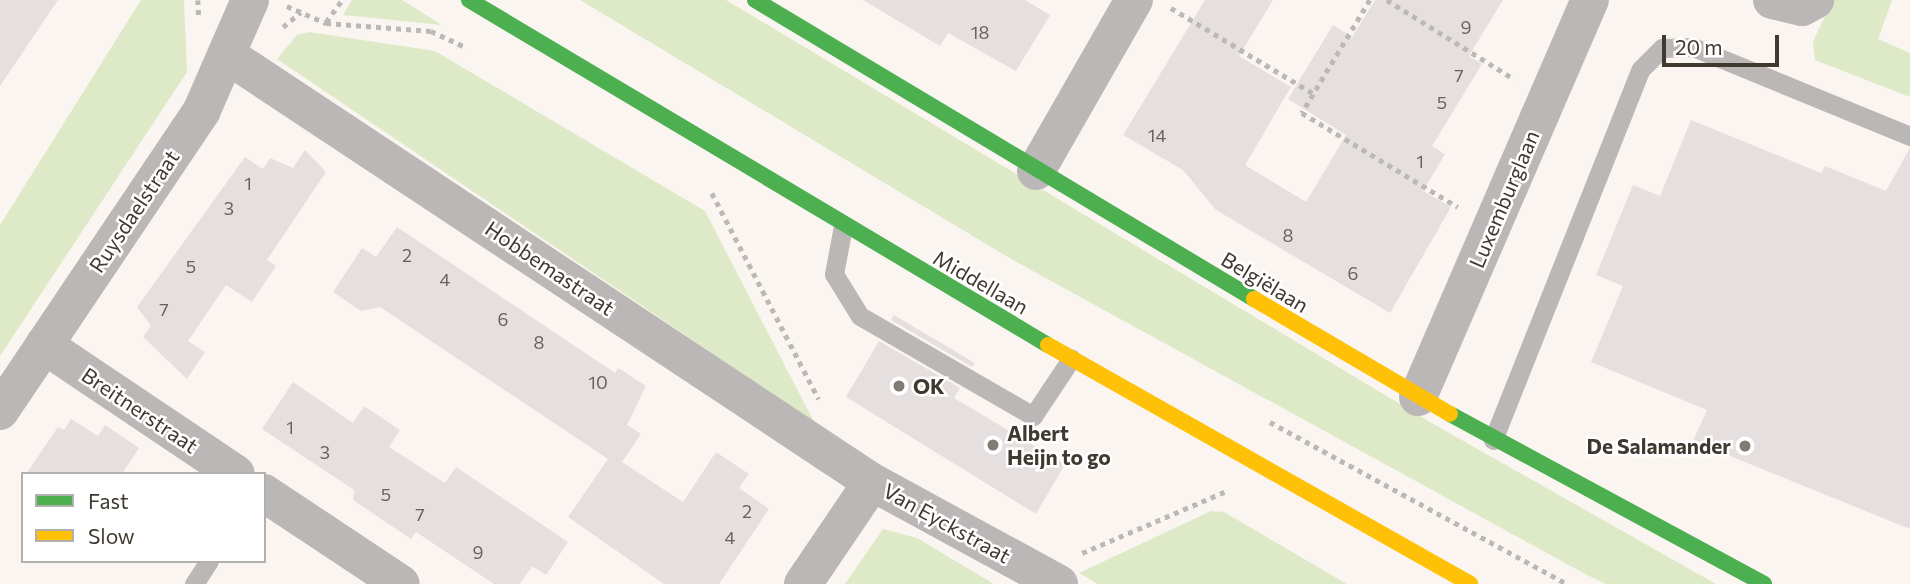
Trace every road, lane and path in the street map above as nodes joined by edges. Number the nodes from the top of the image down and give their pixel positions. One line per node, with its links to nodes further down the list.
1 (250, 0): 14 (street, Ruysdaelstraat)
2 (342, 0): 13 (path)
3 (459, 0): 12 (main road, Middellaan)
4 (755, 0): 18 (main road, Belgiëlaan)
5 (1134, 0): 18 (street)
6 (1158, 0): 15 (path)
7 (1370, 0): 15 (path)
8 (1387, 0): 16 (path)
9 (1590, 0): 16 (street, Luxemburglaan)
10 (1772, 0): 11 (street)
11 (1815, 0)
12 (473, 3): 19 (main road, Middellaan)
13 (326, 23)
14 (227, 55): 21 (street, Ruysdaelstraat); 27 (street, Hobbemastraat)
15 (1314, 94): 20 (path)
16 (1547, 99): 20 (street, Luxemburglaan)
17 (1910, 136): 25 (lane)
18 (1036, 170): 23 (main road, Belgiëlaan)
19 (843, 226): 22 (main road, Middellaan); 22 (lane)
20 (1491, 228): 23 (street, Luxemburglaan)
21 (44, 345): 24 (street, Ruysdaelstraat); 26 (street, Breitnerstraat)
22 (1071, 359): 34 (main road, Middellaan)
23 (1418, 397): 25 (main road, Belgiëlaan)
24 (0, 411)
25 (1493, 440): 35 (main road, Belgiëlaan)
26 (233, 472)
27 (872, 482): 32 (street); 33 (street, Van Eyckstraat)
28 (266, 494): 31 (street)
29 (208, 563): 30 (lane)
30 (194, 584)
31 (401, 584)
32 (803, 584)
33 (1059, 584)
34 (1470, 584)
35 (1764, 584)

